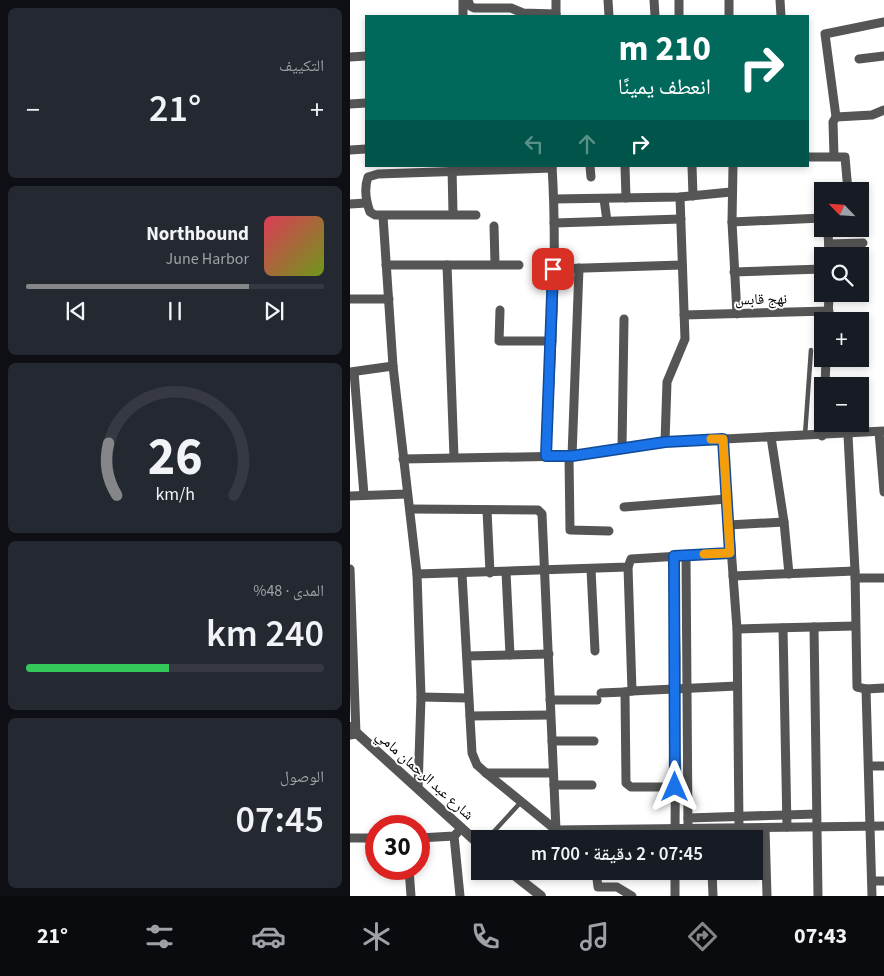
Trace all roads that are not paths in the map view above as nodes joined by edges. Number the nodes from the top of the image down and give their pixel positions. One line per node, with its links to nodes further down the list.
1 (464, 0): 9 (street)
2 (468, 0): 10 (street)
3 (556, 0): 10 (street)
4 (608, 0): 11 (street)
5 (654, 0): 12 (street)
6 (679, 0): 13 (street)
7 (729, 0): 14 (street)
8 (780, 0): 15 (street)
9 (463, 15)
10 (556, 15)
11 (609, 15)
12 (654, 15)
13 (679, 15)
14 (729, 15)
15 (782, 15)
16 (884, 22): 24 (street)
17 (365, 56): 19 (street)
18 (884, 56): 20 (street)
19 (350, 57)
20 (859, 59)
21 (365, 103): 22 (street)
22 (350, 104)
23 (884, 110): 24 (street)
24 (836, 117): 27 (street)
25 (365, 149): 26 (street)
26 (350, 150)
27 (834, 156): 28 (street); 37 (street)
28 (809, 157)
29 (552, 167): 35 (street); 42 (street)
30 (590, 167): 36 (street)
31 (625, 167): 41 (street)
32 (692, 167): 39 (street)
33 (733, 167): 38 (street)
34 (452, 168): 35 (street); 44 (street); 46 (street)
35 (493, 168)
36 (591, 177)
37 (848, 182)
38 (731, 192): 39 (street); 52 (street)
39 (692, 196): 40 (street)
40 (680, 197): 41 (street); 49 (street)
41 (626, 198): 43 (street)
42 (554, 199): 43 (street); 53 (street)
43 (604, 199): 51 (street)
44 (366, 203): 45 (street); 48 (street)
45 (350, 204)
46 (453, 214): 47 (street); 48 (street)
47 (476, 215)
48 (382, 216): 58 (street)
49 (681, 218): 51 (street); 62 (street)
50 (814, 218): 52 (street)
51 (607, 221): 53 (street)
52 (732, 222): 66 (street)
53 (554, 223): 64 (street)
54 (494, 226): 59 (street)
55 (829, 238): 57 (street)
56 (864, 243): 57 (street)
57 (829, 244)
58 (386, 264): 61 (street); 68 (street)
59 (494, 264): 60 (street); 61 (street)
60 (519, 264)
61 (447, 265): 93 (street)
62 (682, 265): 63 (street); 72 (street)
63 (578, 268): 64 (street); 92 (street)
64 (553, 269): 75 (street)
65 (814, 269): 66 (street)
66 (734, 272): 73 (street)
67 (350, 299): 68 (street)
68 (389, 299): 77 (street)
69 (829, 302): 71 (street)
70 (500, 310): 75 (street)
71 (828, 311): 73 (street, نهج قابس)
72 (684, 314): 73 (street, نهج قابس); 87 (street)
73 (737, 314)
74 (624, 319): 88 (street)
75 (552, 341): 91 (street)
76 (811, 350): 83 (lane)
77 (393, 366): 78 (street); 94 (street)
78 (352, 372): 79 (street)
79 (353, 412): 89 (street)
80 (822, 432): 84 (street)
81 (882, 432): 82 (street); 95 (street)
82 (848, 435): 84 (street); 118 (street)
83 (805, 436): 84 (street); 85 (street)
84 (822, 436)
85 (771, 438): 86 (street); 103 (street)
86 (723, 439): 87 (street); 99 (street)
87 (665, 442): 88 (street)
88 (622, 448): 92 (street)
89 (360, 450): 90 (street); 97 (street)
90 (350, 452)
91 (546, 456): 92 (street); 93 (street)
92 (570, 456): 105 (street)
93 (454, 457): 94 (street)
94 (403, 459): 96 (street)
95 (884, 492)
96 (408, 494): 97 (street); 101 (street)
97 (364, 495): 98 (street)
98 (350, 496)
99 (727, 499): 100 (street); 104 (street)
100 (624, 507)
101 (410, 509): 102 (street); 115 (street)
102 (487, 510): 112 (street); 113 (street)
103 (784, 522): 104 (street); 117 (street)
104 (728, 525): 106 (street)
105 (609, 531)
106 (730, 553): 107 (street); 119 (street)
107 (686, 555): 108 (street); 131 (street)
108 (674, 556): 109 (street); 130 (street)
109 (628, 567): 111 (street); 134 (street)
110 (350, 569): 140 (street)
111 (591, 569): 112 (street); 125 (street)
112 (545, 571): 114 (street); 126 (street)
113 (490, 572): 114 (street); 116 (street)
114 (506, 572): 127 (street)
115 (418, 574): 116 (street); 135 (street)
116 (462, 574): 128 (street)
117 (789, 574): 118 (street); 119 (street)
118 (855, 575): 120 (street); 121 (street)
119 (733, 576): 124 (street)
120 (884, 578)
121 (855, 626): 122 (street); 133 (street)
122 (814, 627): 123 (street); 152 (street)
123 (784, 628): 124 (street); 153 (street)
124 (736, 629): 129 (street)
125 (595, 651)
126 (549, 654): 127 (street); 137 (street)
127 (510, 655): 128 (street)
128 (467, 656): 136 (street)
129 (737, 686): 131 (street); 154 (street)
130 (676, 688): 131 (street); 134 (street); 149 (street)
131 (687, 688): 155 (street)
132 (884, 688): 133 (street)
133 (866, 689): 143 (street)
134 (629, 692): 137 (street); 149 (street)
135 (422, 697): 136 (street); 150 (street)
136 (468, 698): 139 (street)
137 (550, 700): 138 (street)
138 (550, 715): 139 (street); 141 (street)
139 (470, 716): 145 (street)
140 (352, 732): 150 (street, شارع عبد الرحمان مامي)
141 (552, 740): 142 (street); 146 (street)
142 (594, 741)
143 (870, 766): 144 (street); 156 (street)
144 (884, 766)
145 (486, 773): 146 (street); 151 (street)
146 (553, 773): 147 (street)
147 (554, 785): 148 (street); 165 (street)
148 (592, 785)
149 (675, 787): 166 (street)
150 (418, 789): 168 (street, شارع عبد الرحمان مامي)
151 (521, 802): 164 (lane); 165 (street)
152 (816, 814): 153 (street); 163 (street)
153 (787, 815): 154 (street); 159 (street)
154 (739, 816): 155 (street); 158 (street)
155 (688, 818): 160 (street)
156 (870, 826): 157 (street); 163 (street); 179 (street)
157 (884, 826)
158 (739, 827): 161 (street); 162 (street)
159 (787, 827): 162 (street); 163 (street)
160 (688, 828): 161 (street); 167 (street)
161 (712, 828)
162 (765, 828): 186 (street)
163 (816, 828): 187 (street)
164 (495, 830)
165 (556, 830)
166 (675, 830)
167 (684, 830)
168 (458, 832): 169 (street); 172 (street, شارع عبد الرحمان مامي); 181 (street)
169 (430, 836)
170 (350, 838): 171 (street)
171 (365, 838)
172 (471, 840)
173 (409, 880): 180 (street)
174 (521, 880): 182 (street)
175 (597, 880): 183 (street)
176 (675, 880): 184 (street)
177 (712, 880): 185 (street)
178 (884, 881): 179 (street)
179 (872, 882): 188 (street)
180 (410, 896)
181 (460, 896)
182 (541, 896)
183 (632, 896)
184 (675, 896)
185 (713, 896)
186 (767, 896)
187 (818, 896)
188 (872, 896)

